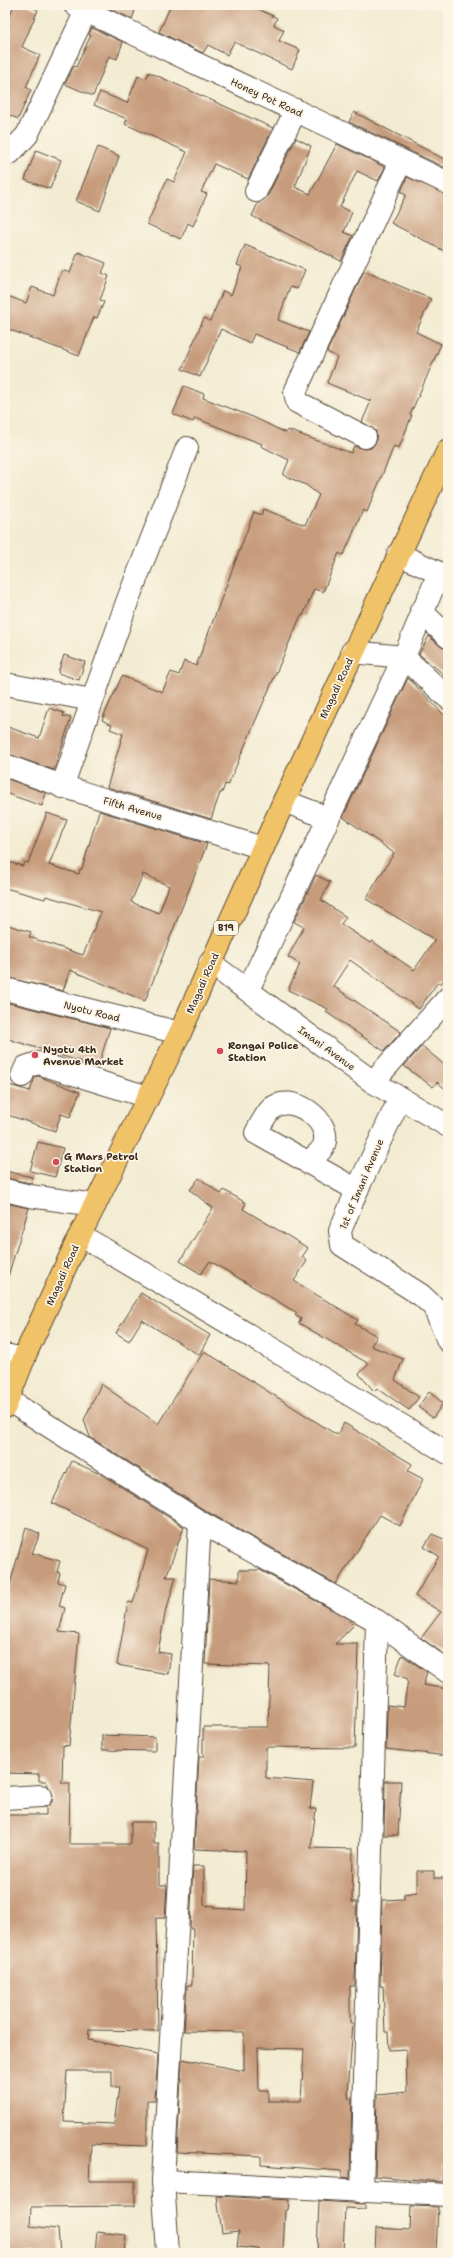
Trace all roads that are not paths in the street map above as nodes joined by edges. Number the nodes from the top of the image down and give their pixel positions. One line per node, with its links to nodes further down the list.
1 (80, 8): 2 (street, Honey Pot Road); 3 (street)
2 (296, 110): 4 (street, Honey Pot Road); 6 (street)
3 (5, 153)
4 (401, 161): 5 (street, Honey Pot Road); 7 (street)
5 (448, 184)
6 (256, 191)
7 (365, 437)
8 (187, 448): 18 (street)
9 (448, 450): 10 (highway, Magadi Road / B19)
10 (398, 554): 11 (street); 14 (highway, Magadi Road / B19)
11 (443, 573): 12 (street)
12 (421, 611): 13 (street); 15 (street)
13 (448, 637)
14 (352, 652): 15 (street); 21 (highway, Magadi Road / B19)
15 (404, 657): 17 (street); 22 (street)
16 (5, 684): 18 (street)
17 (448, 698)
18 (92, 700): 20 (street)
19 (5, 765): 20 (street, Fifth Avenue)
20 (62, 787): 23 (street, Fifth Avenue)
21 (284, 800): 22 (street); 23 (highway, Magadi Road / B19)
22 (328, 818): 26 (street)
23 (262, 848): 24 (highway, Magadi Road / B19)
24 (210, 963): 26 (street, Imani Avenue); 28 (highway, Magadi Road / B19)
25 (5, 989): 28 (street, Nyotu Road)
26 (248, 990): 30 (street, Imani Avenue)
27 (448, 998): 30 (street)
28 (180, 1033): 31 (highway, Magadi Road / B19)
29 (22, 1076): 31 (street)
30 (373, 1082): 32 (street, Imani Avenue)
31 (148, 1097): 37 (highway, Magadi Road / B19)
32 (400, 1098): 33 (street, Imani Avenue); 36 (street, 1st of Imani Avenue)
33 (448, 1126)
34 (308, 1163): 36 (street)
35 (5, 1190): 37 (street)
36 (357, 1190): 39 (street, 1st of Imani Avenue)
37 (95, 1205): 38 (highway, Magadi Road / B19)
38 (80, 1235): 40 (highway, Magadi Road / B19); 42 (street)
39 (448, 1341)
40 (15, 1357): 41 (highway, Magadi Road / B19)
41 (8, 1392): 43 (street)
42 (448, 1454)
43 (200, 1522): 44 (street); 48 (street)
44 (376, 1621): 45 (street); 49 (street)
45 (448, 1672)
46 (41, 1796): 47 (street)
47 (5, 1798)
48 (163, 2181): 49 (street); 51 (street)
49 (362, 2192): 50 (street)
50 (448, 2195)
51 (168, 2253)

